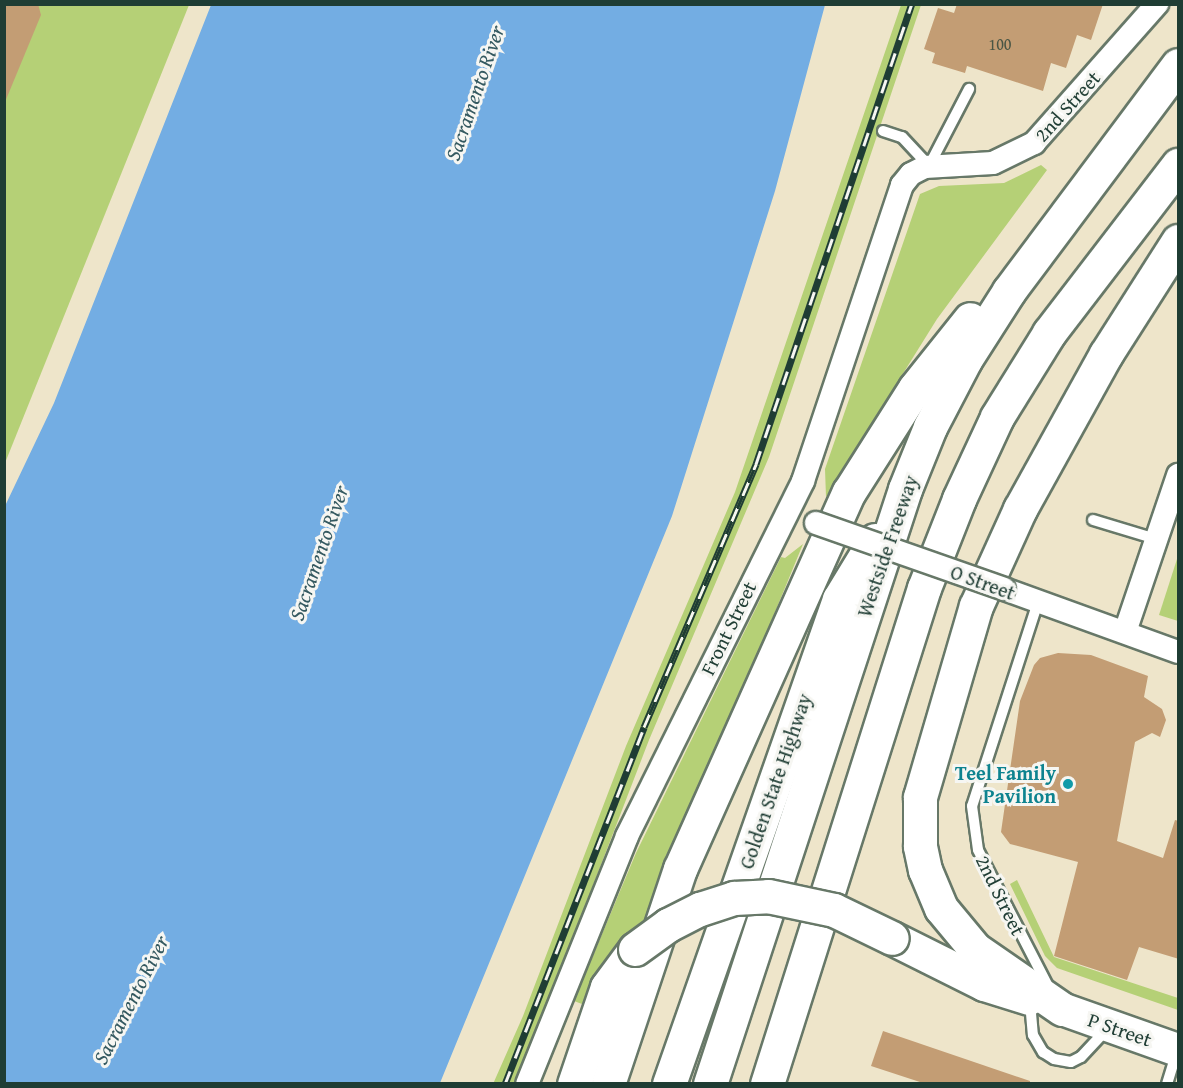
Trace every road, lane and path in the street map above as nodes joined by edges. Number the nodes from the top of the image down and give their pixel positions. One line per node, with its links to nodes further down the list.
1 (1157, 4): 6 (street, 2nd Street)
2 (1179, 65): 7 (highway, Westside Freeway)
3 (969, 89): 6 (lane)
4 (883, 131): 6 (lane)
5 (1179, 165): 26 (highway)
6 (923, 168): 11 (street, Front Street)
7 (1053, 229): 10 (highway, Westside Freeway); 23 (highway)
8 (1179, 242): 18 (highway)
9 (1179, 475): 13 (street)
10 (905, 489): 24 (highway, Golden State Highway); 25 (highway, Westside Freeway)
11 (788, 512): 14 (street, O Street, bridge); 21 (street, Front Street)
12 (1093, 520): 13 (lane)
13 (1156, 539): 15 (street)
14 (1038, 602): 15 (street, O Street); 18 (lane, 2nd Street)
15 (1125, 632): 16 (street, O Street)
16 (1179, 652)
17 (1030, 999): 18 (highway); 19 (lane); 22 (highway, bridge)
18 (1062, 1009): 19 (main road, P Street)
19 (1110, 1026): 20 (main road, P Street)
20 (1178, 1049): 27 (lane)
21 (527, 1083)
22 (574, 1083)
23 (608, 1083)
24 (669, 1083)
25 (710, 1083)
26 (767, 1083)
27 (1167, 1083)

